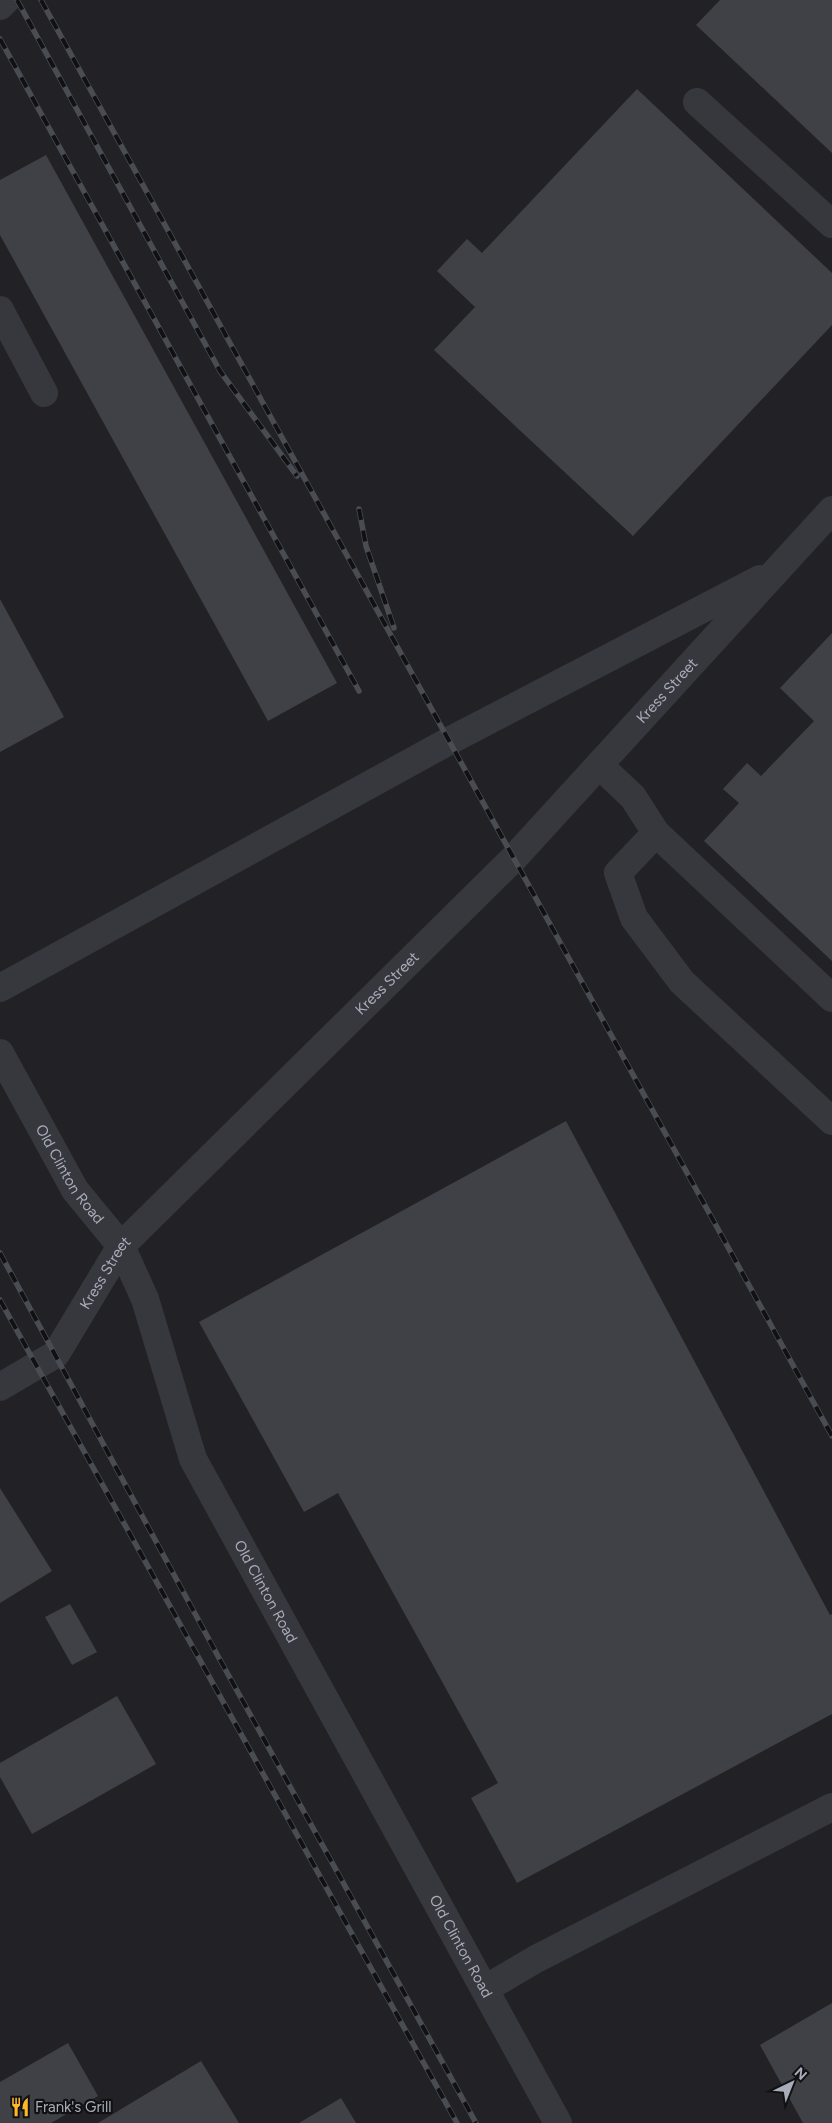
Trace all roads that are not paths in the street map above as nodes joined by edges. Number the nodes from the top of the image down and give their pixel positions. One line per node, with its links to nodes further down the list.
1 (6, 0): 2 (street)
2 (0, 6)
3 (698, 102): 4 (street)
4 (832, 224)
5 (0, 310): 6 (street)
6 (44, 393)
7 (832, 510): 8 (street, Kress Street)
8 (775, 571): 9 (street, Kress Street); 11 (street, Kress Street)
9 (600, 766): 10 (street); 15 (street, Kress Street)
10 (656, 833): 12 (street); 14 (street)
11 (0, 988)
12 (832, 998)
13 (0, 1052): 15 (street, Old Clinton Road)
14 (832, 1121)
15 (121, 1246): 16 (street, Kress Street); 18 (street, Old Clinton Road)
16 (0, 1387)
17 (832, 1807): 18 (street)
18 (485, 1990): 19 (street, Old Clinton Road)
19 (558, 2123)

